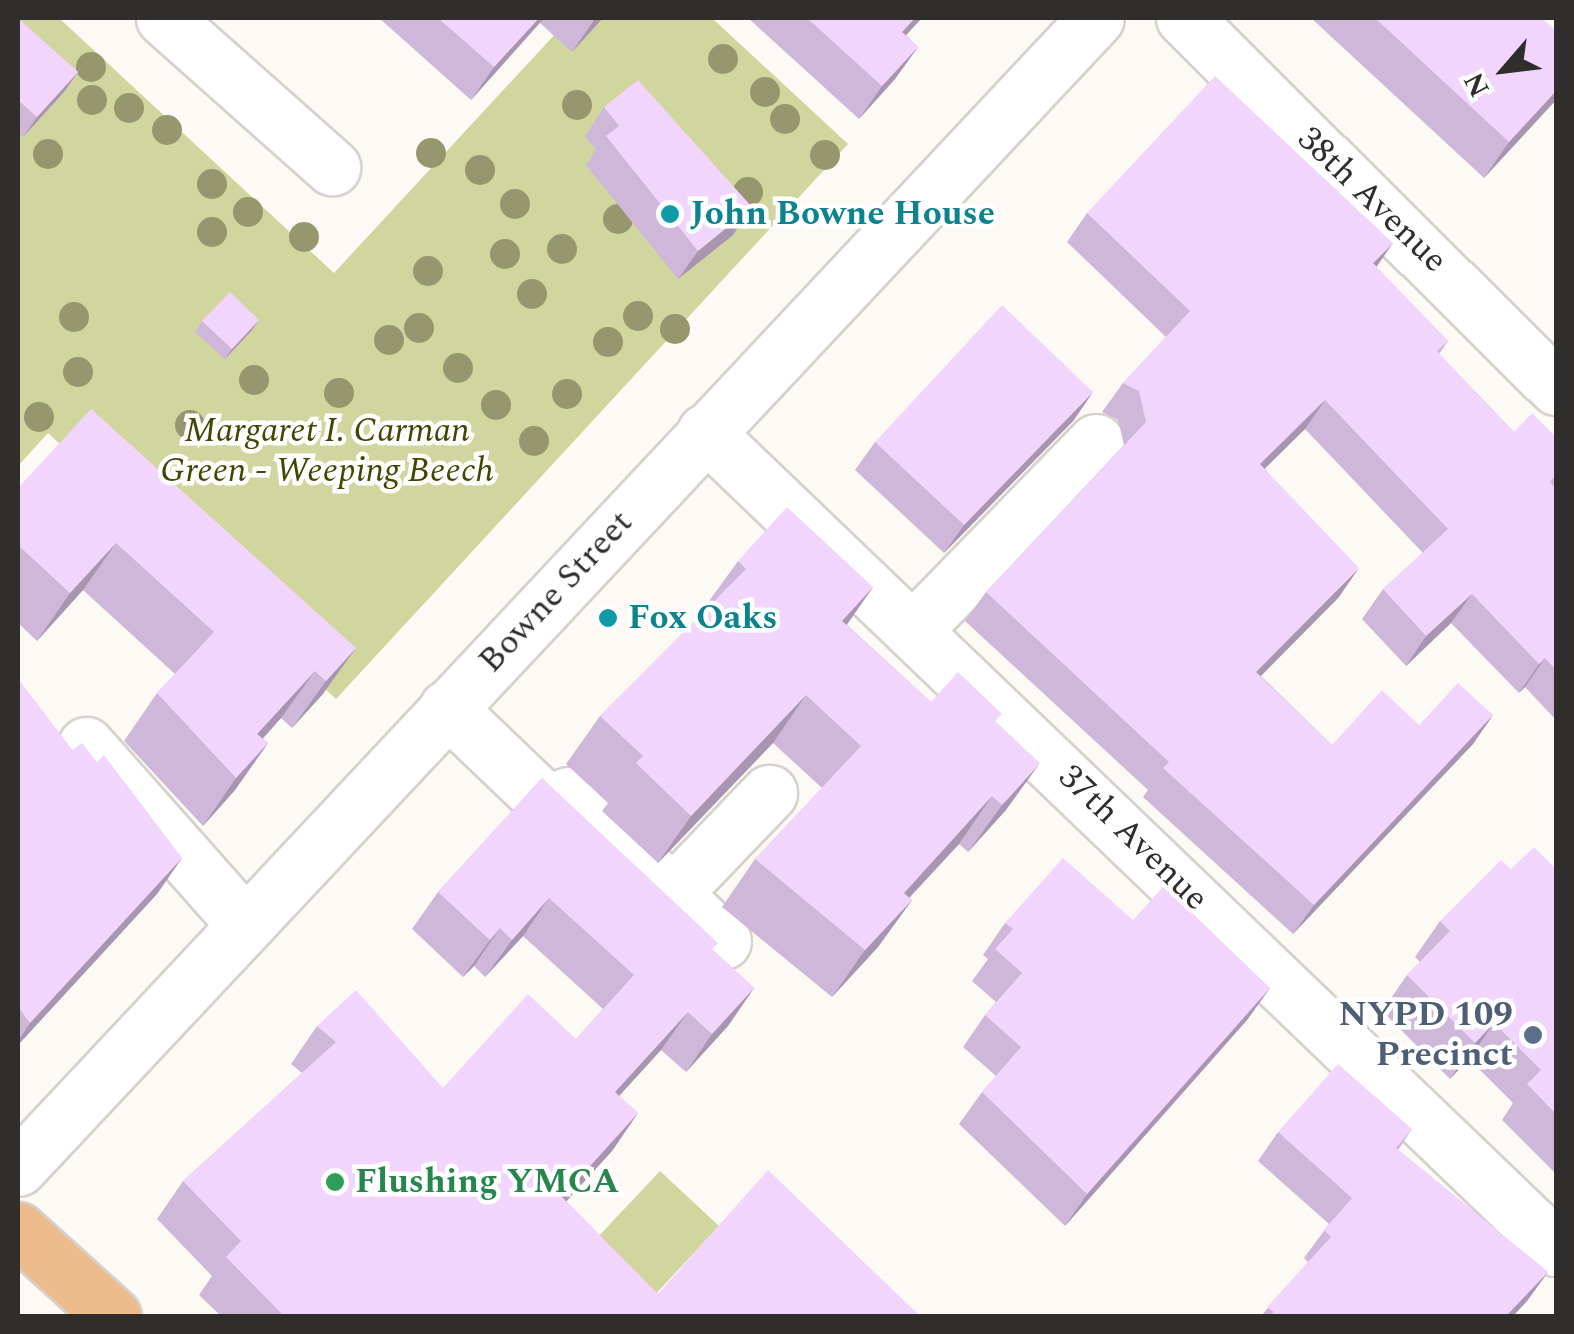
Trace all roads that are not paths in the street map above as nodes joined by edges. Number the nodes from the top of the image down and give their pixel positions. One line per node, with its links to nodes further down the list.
1 (164, 18): 4 (street)
2 (1096, 18): 6 (street, Bowne Street)
3 (1184, 18): 5 (street, 38th Avenue)
4 (332, 168)
5 (1556, 387)
6 (706, 432): 8 (street, 37th Avenue); 9 (street, Bowne Street)
7 (1096, 442): 8 (street)
8 (914, 629): 17 (street, 37th Avenue)
9 (454, 701): 12 (street); 12 (street); 13 (street, Bowne Street)
10 (86, 745): 13 (street)
11 (769, 793): 12 (street)
12 (673, 893)
13 (245, 925): 14 (street, Bowne Street)
14 (18, 1168)
15 (18, 1230): 19 (main road)
16 (18, 1248): 18 (main road)
17 (1556, 1248)
18 (63, 1316)
19 (113, 1316)

